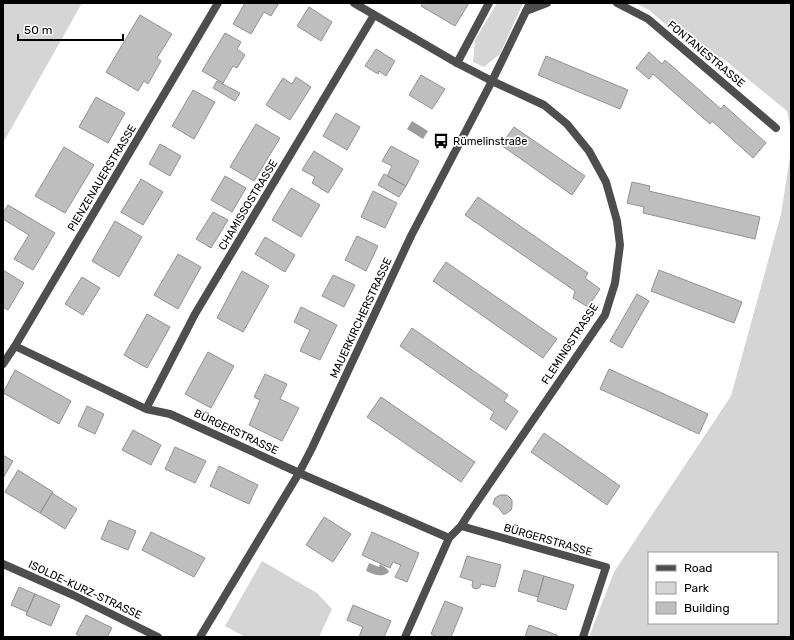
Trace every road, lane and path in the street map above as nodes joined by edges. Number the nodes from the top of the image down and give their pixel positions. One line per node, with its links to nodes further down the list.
1 (218, 3): 12 (street, PIENZENAUERSTRASSE)
2 (354, 3): 8 (street)
3 (490, 3): 9 (street)
4 (530, 3): 7 (street, MAUERKIRCHERSTRASSE)
5 (547, 3): 7 (street)
6 (617, 3): 11 (street, FONTANESTRASSE)
7 (526, 11): 10 (street, MAUERKIRCHERSTRASSE)
8 (374, 15): 9 (street); 14 (street, CHAMISSOSTRASSE)
9 (457, 63): 10 (street)
10 (492, 81): 15 (street, MAUERKIRCHERSTRASSE); 16 (street, FLEMINGSTRASSE)
11 (776, 128)
12 (15, 346): 13 (street, PIENZENAUERSTRASSE); 14 (street, BÜRGERSTRASSE)
13 (3, 364)
14 (146, 409): 15 (street, BÜRGERSTRASSE)
15 (299, 473): 17 (street, BÜRGERSTRASSE); 20 (street, MAUERKIRCHERSTRASSE)
16 (461, 526): 17 (street, FLEMINGSTRASSE); 22 (street, BÜRGERSTRASSE)
17 (448, 538): 21 (street, FLEMINGSTRASSE)
18 (3, 564): 19 (street, ISOLDE-KURZ-STRASSE)
19 (158, 637)
20 (200, 637)
21 (405, 637)
22 (583, 637)

